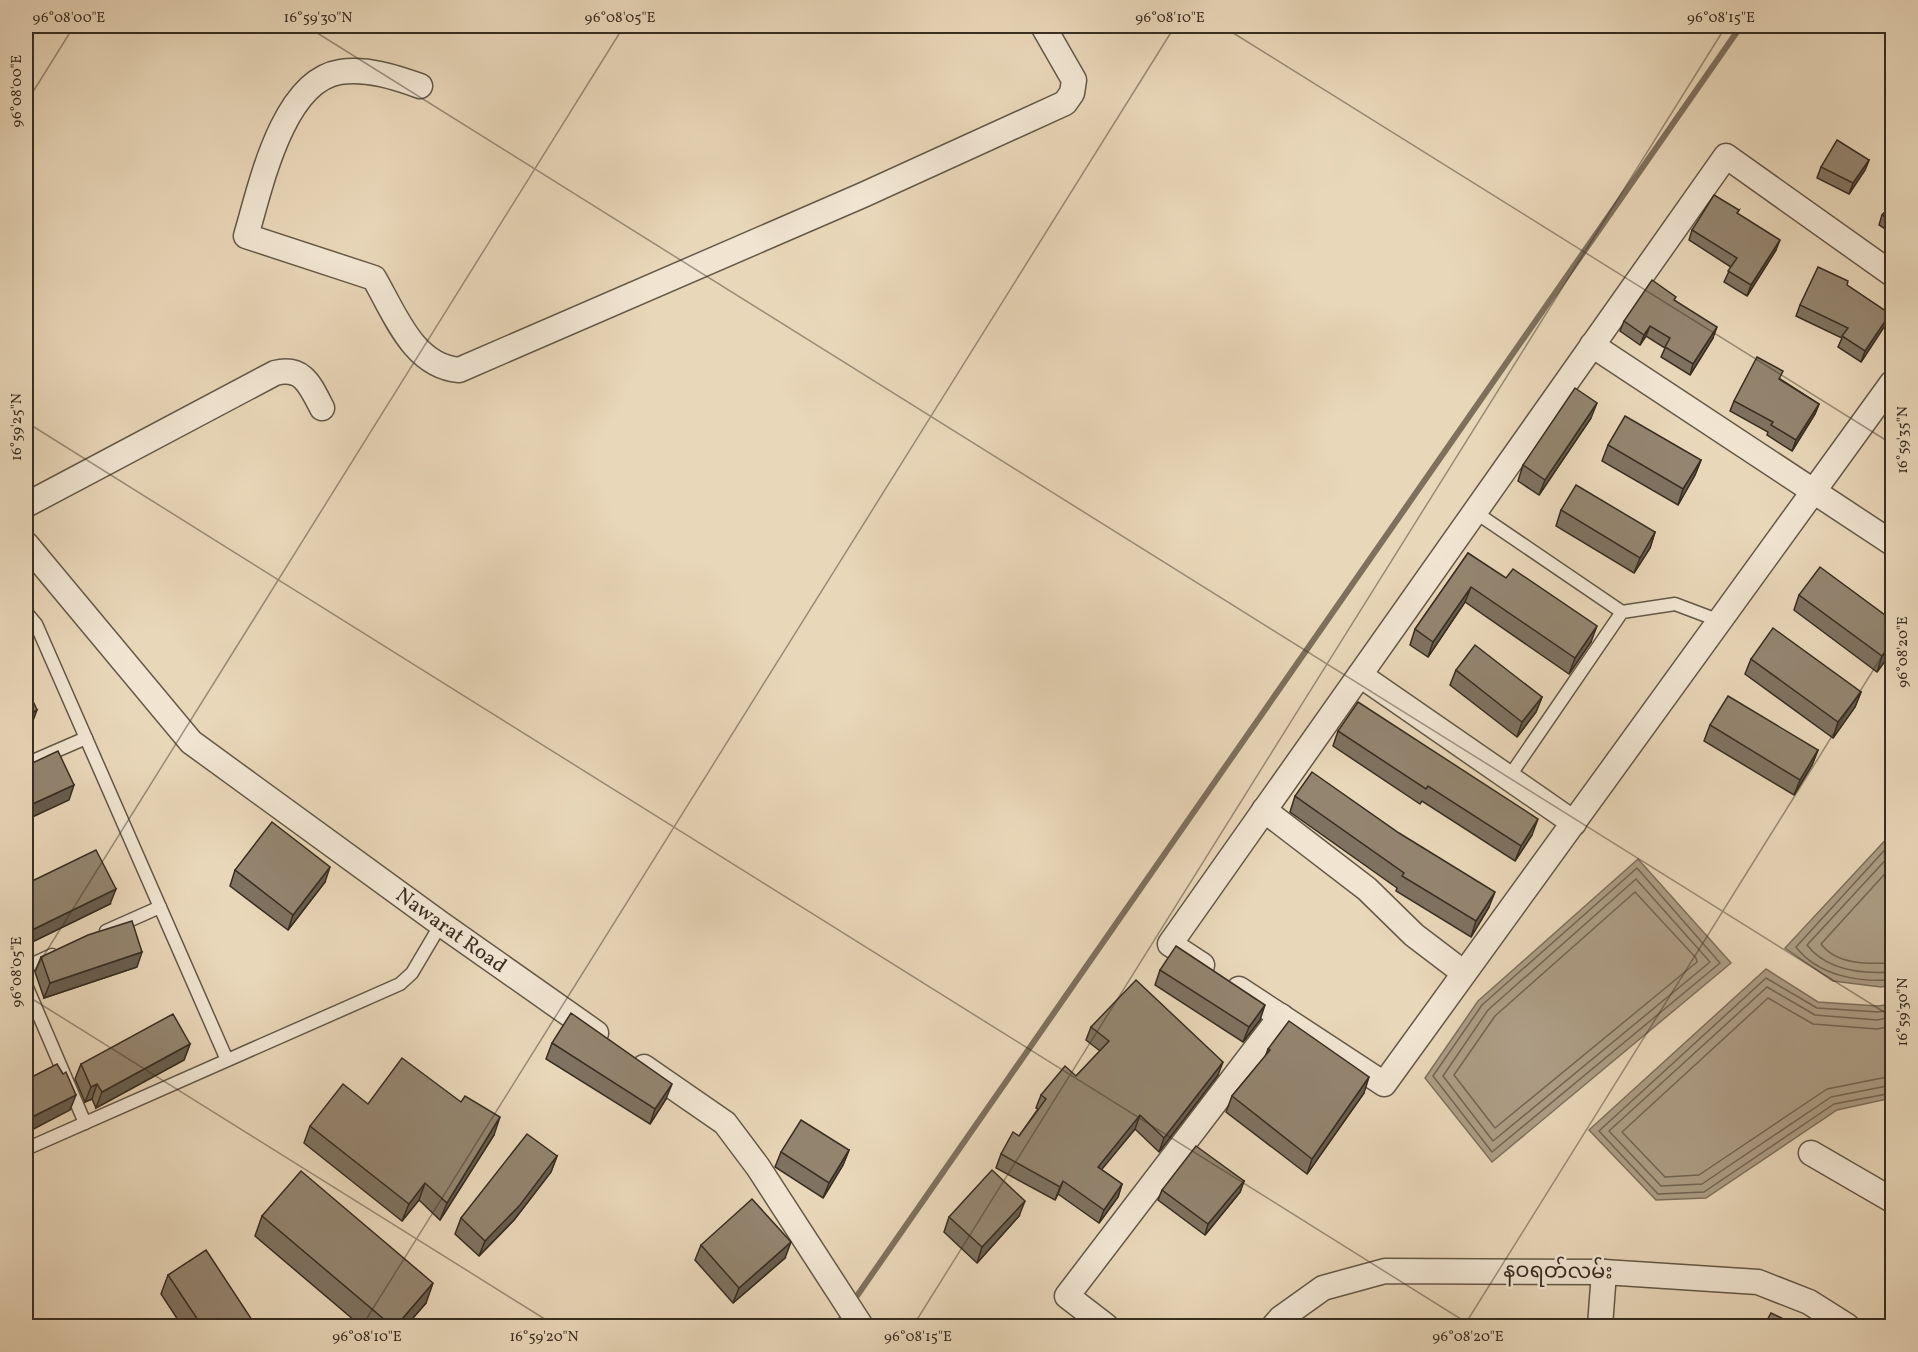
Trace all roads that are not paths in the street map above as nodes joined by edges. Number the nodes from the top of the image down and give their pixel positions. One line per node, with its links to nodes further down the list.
1 (1043, 26): 2 (street)
2 (420, 86)
3 (1893, 274): 4 (street)
4 (1592, 345): 7 (street); 9 (street)
5 (1893, 383): 7 (street)
6 (322, 408): 8 (street)
7 (1815, 491): 10 (street); 14 (street)
8 (26, 505)
9 (1475, 512): 13 (lane); 15 (street)
10 (1893, 543)
11 (26, 544): 22 (street, Nawarat Road)
12 (26, 612): 16 (lane)
13 (1622, 612): 14 (lane); 18 (lane)
14 (1720, 621): 20 (street)
15 (1360, 675): 18 (street); 19 (street)
16 (86, 738): 17 (lane); 21 (lane)
17 (26, 764)
18 (1509, 777): 20 (street)
19 (1264, 810): 26 (street); 28 (street)
20 (1574, 823): 26 (street)
21 (160, 907): 23 (lane); 29 (lane)
22 (441, 924): 29 (lane); 36 (street, Nawarat Road)
23 (98, 935)
24 (67, 949): 25 (lane)
25 (26, 967)
26 (1464, 973): 28 (street)
27 (26, 985): 30 (lane)
28 (1281, 1016): 35 (street)
29 (227, 1060): 30 (lane)
30 (85, 1123): 31 (lane)
31 (26, 1149)
32 (1811, 1153): 33 (street)
33 (1893, 1200)
34 (1604, 1272): 37 (street, နဝရတ်လမ်း); 38 (street); 39 (street, နဝရတ်လမ်း)
35 (1096, 1323)
36 (861, 1326)
37 (1274, 1326)
38 (1600, 1326)
39 (1846, 1326)

